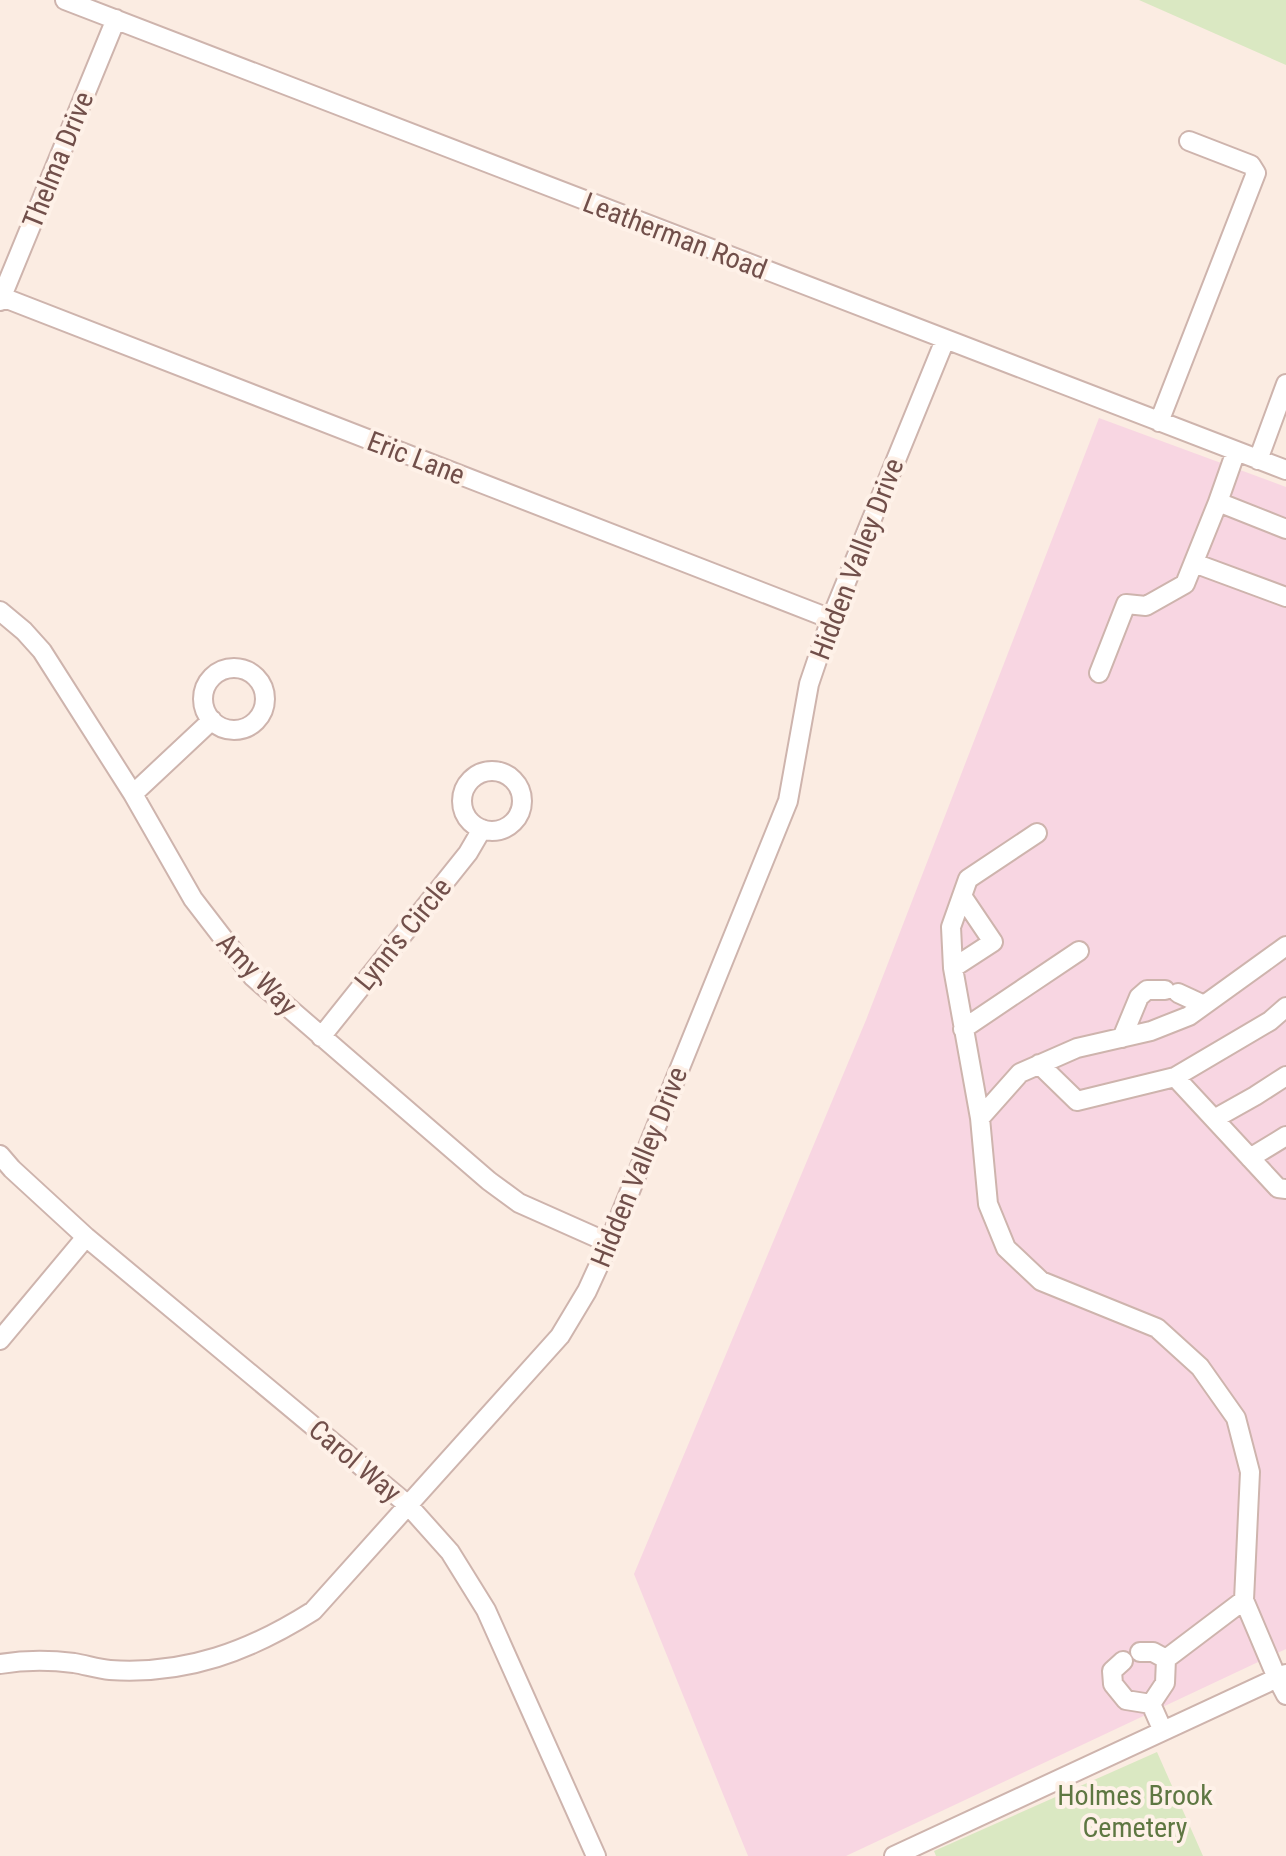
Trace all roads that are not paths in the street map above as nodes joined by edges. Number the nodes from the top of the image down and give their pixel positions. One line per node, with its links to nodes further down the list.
1 (65, 0): 2 (street, Leatherman Road)
2 (116, 19): 4 (street, Thelma Drive); 5 (street, Leatherman Road)
3 (1189, 141): 7 (street)
4 (1, 299): 16 (street, Eric Lane)
5 (945, 340): 7 (street, Leatherman Road); 16 (street, Hidden Valley Drive)
6 (1286, 384): 9 (street)
7 (1159, 422): 8 (street, Leatherman Road)
8 (1236, 451): 9 (street, Leatherman Road); 11 (street)
9 (1258, 460): 10 (street, Leatherman Road)
10 (1286, 470)
11 (1218, 502): 12 (street); 13 (street)
12 (1286, 529)
13 (1194, 563): 14 (street); 17 (street)
14 (1286, 597)
15 (0, 611): 19 (street, Amy Way)
16 (831, 619): 41 (street, Hidden Valley Drive)
17 (1099, 673)
18 (212, 720): 19 (street)
19 (133, 794): 29 (street, Amy Way)
20 (482, 829): 29 (street, Lynn's Circle)
21 (1037, 833): 22 (street)
22 (962, 896): 25 (street); 25 (street)
23 (1286, 946): 26 (street)
24 (1079, 951): 28 (street)
25 (953, 968): 28 (street)
26 (1204, 1005): 30 (street); 30 (street)
27 (1286, 1007): 33 (street)
28 (963, 1029): 34 (street)
29 (321, 1037): 41 (street, Amy Way)
30 (1122, 1038): 31 (street)
31 (1039, 1064): 33 (street); 34 (street)
32 (1286, 1076): 35 (street)
33 (1175, 1077): 35 (street)
34 (980, 1118): 44 (street)
35 (1214, 1119): 38 (street)
36 (1286, 1136): 38 (street)
37 (0, 1155): 40 (street, Carol Way)
38 (1250, 1158): 39 (street)
39 (1286, 1189)
40 (86, 1237): 42 (street); 43 (street, Carol Way)
41 (609, 1243): 43 (street, Hidden Valley Drive)
42 (0, 1340)
43 (408, 1505): 46 (street, Hidden Valley Drive); 52 (street, Carol Way)
44 (1244, 1600): 45 (street); 47 (street)
45 (1166, 1659): 49 (street); 49 (street)
46 (0, 1664)
47 (1281, 1676): 48 (street); 50 (street)
48 (1286, 1695)
49 (1151, 1704): 50 (street)
50 (1163, 1731): 51 (street)
51 (926, 1849): 53 (street)
52 (596, 1856)
53 (894, 1856)

